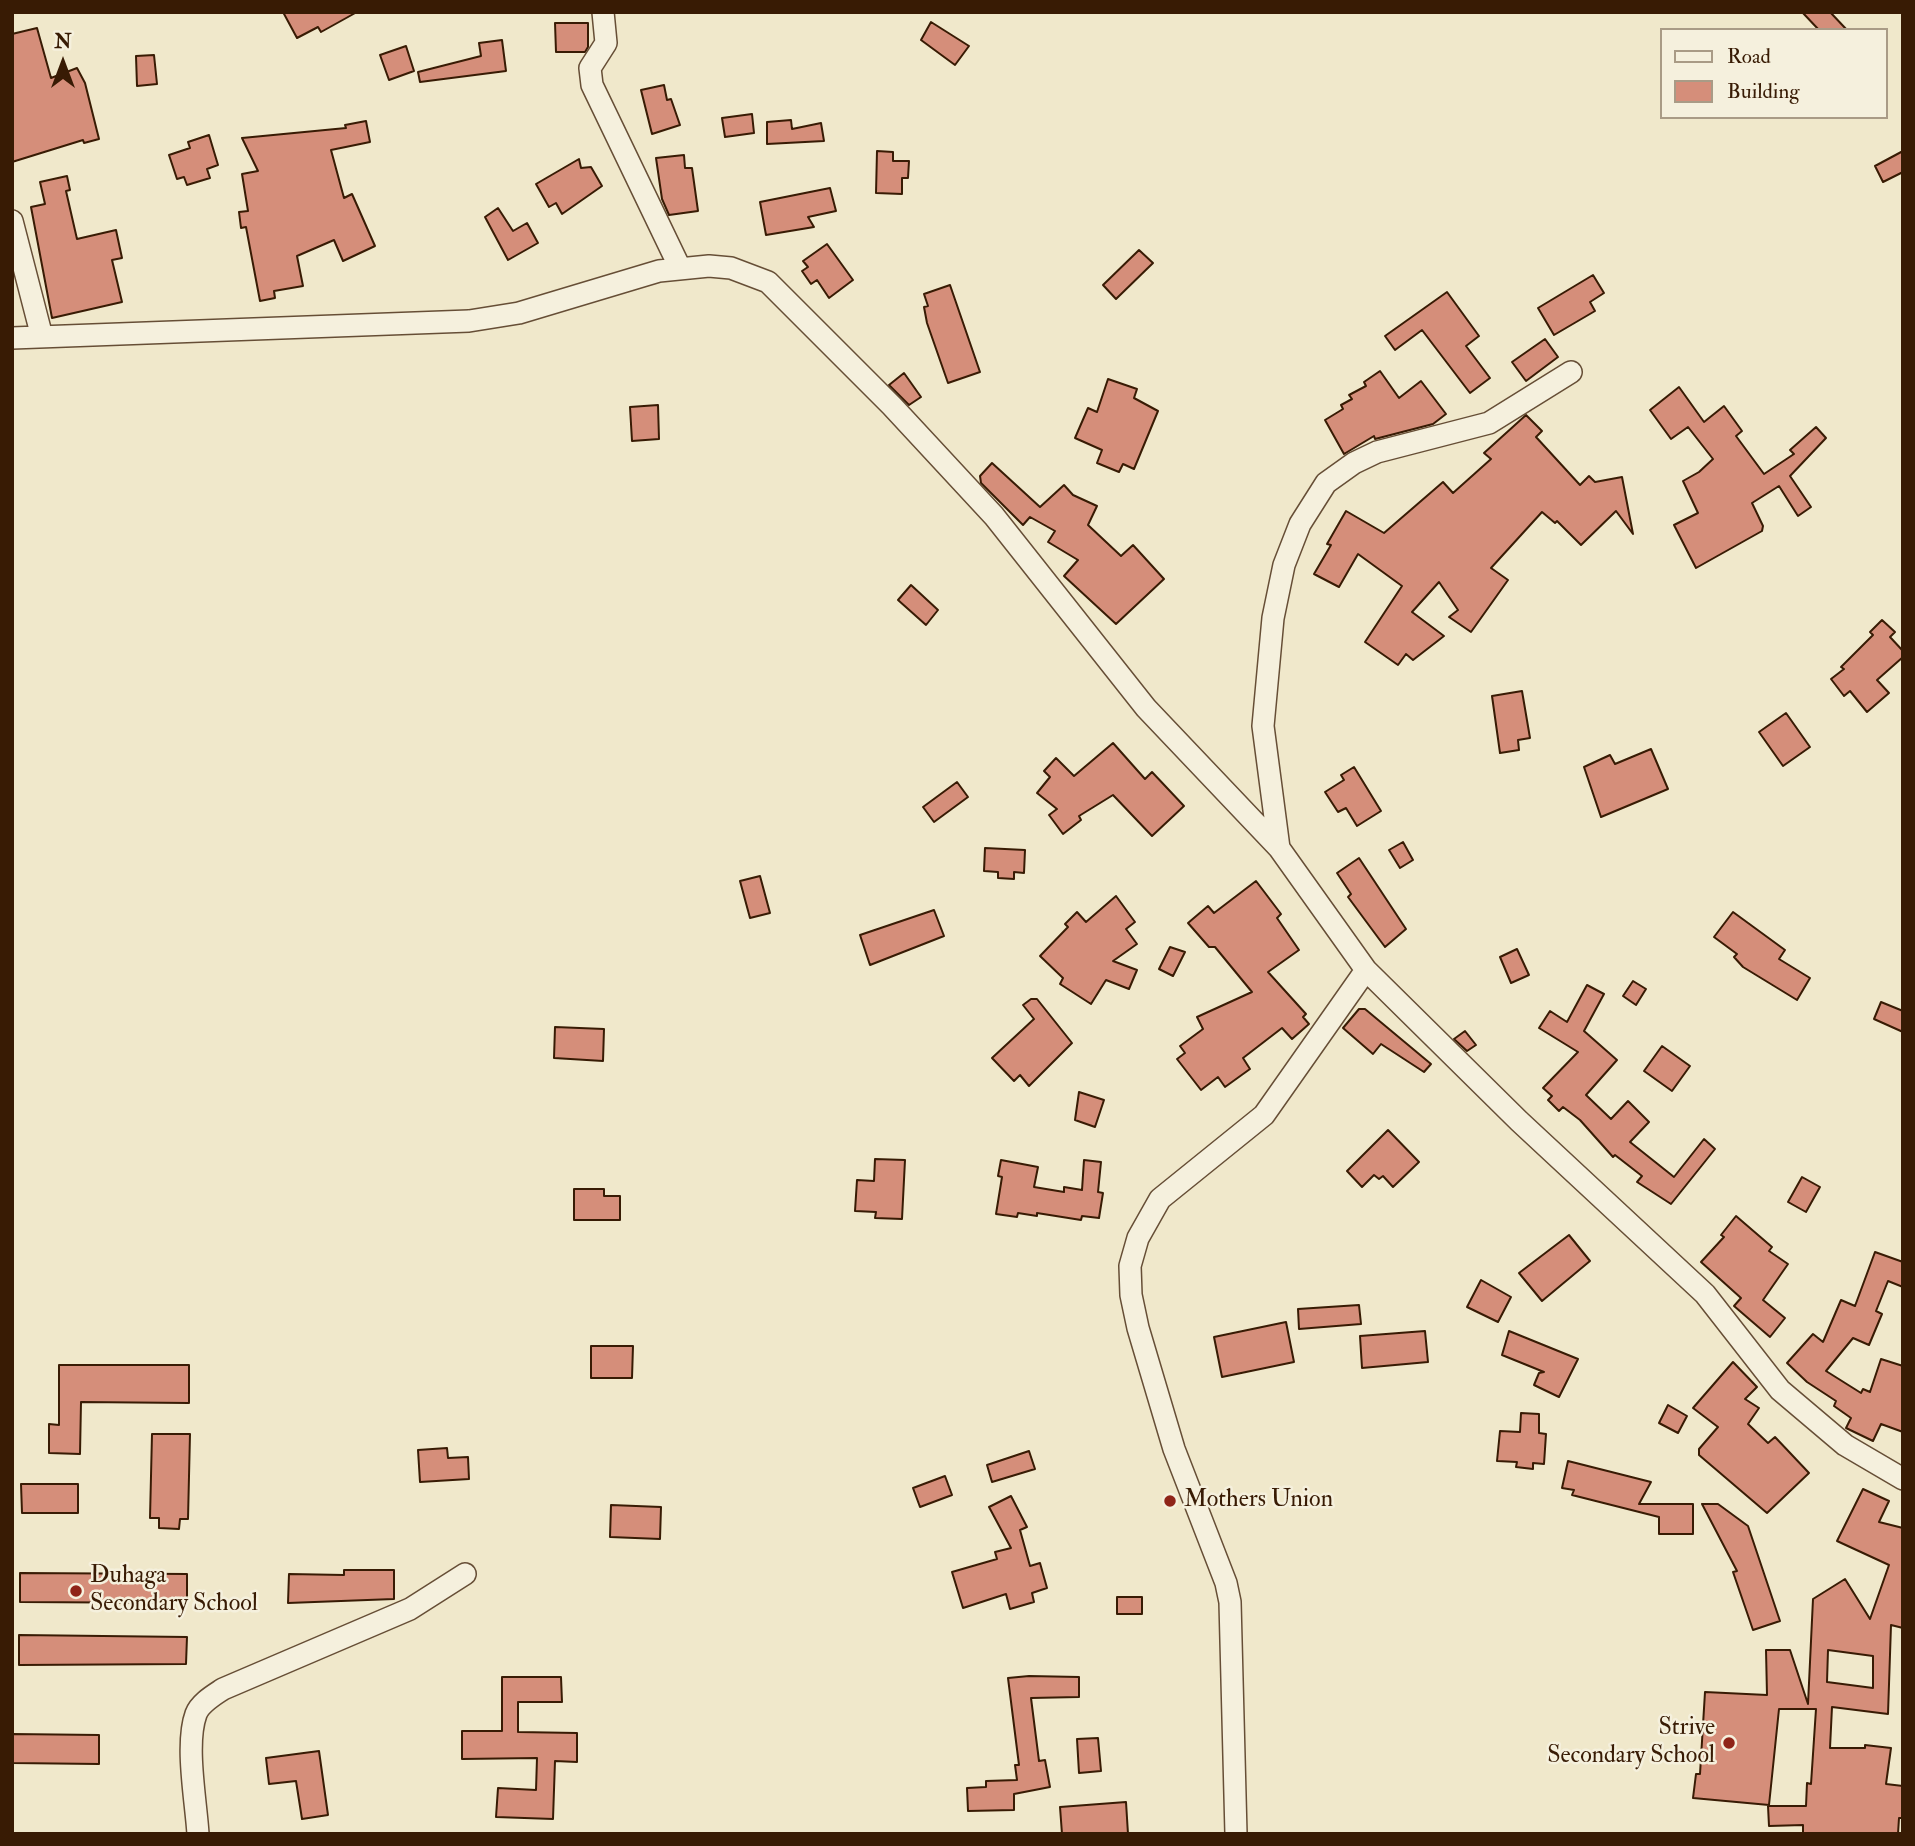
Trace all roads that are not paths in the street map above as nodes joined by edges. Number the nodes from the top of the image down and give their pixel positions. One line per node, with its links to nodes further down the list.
1 (603, 12): 3 (street)
2 (12, 221): 4 (street)
3 (680, 268): 4 (street); 7 (street)
4 (42, 337): 5 (street)
5 (12, 338)
6 (1571, 372): 7 (street)
7 (1279, 848): 8 (street)
8 (1366, 970): 9 (street); 12 (street)
9 (1903, 1479)
10 (465, 1574): 11 (street)
11 (198, 1834)
12 (1236, 1834)

